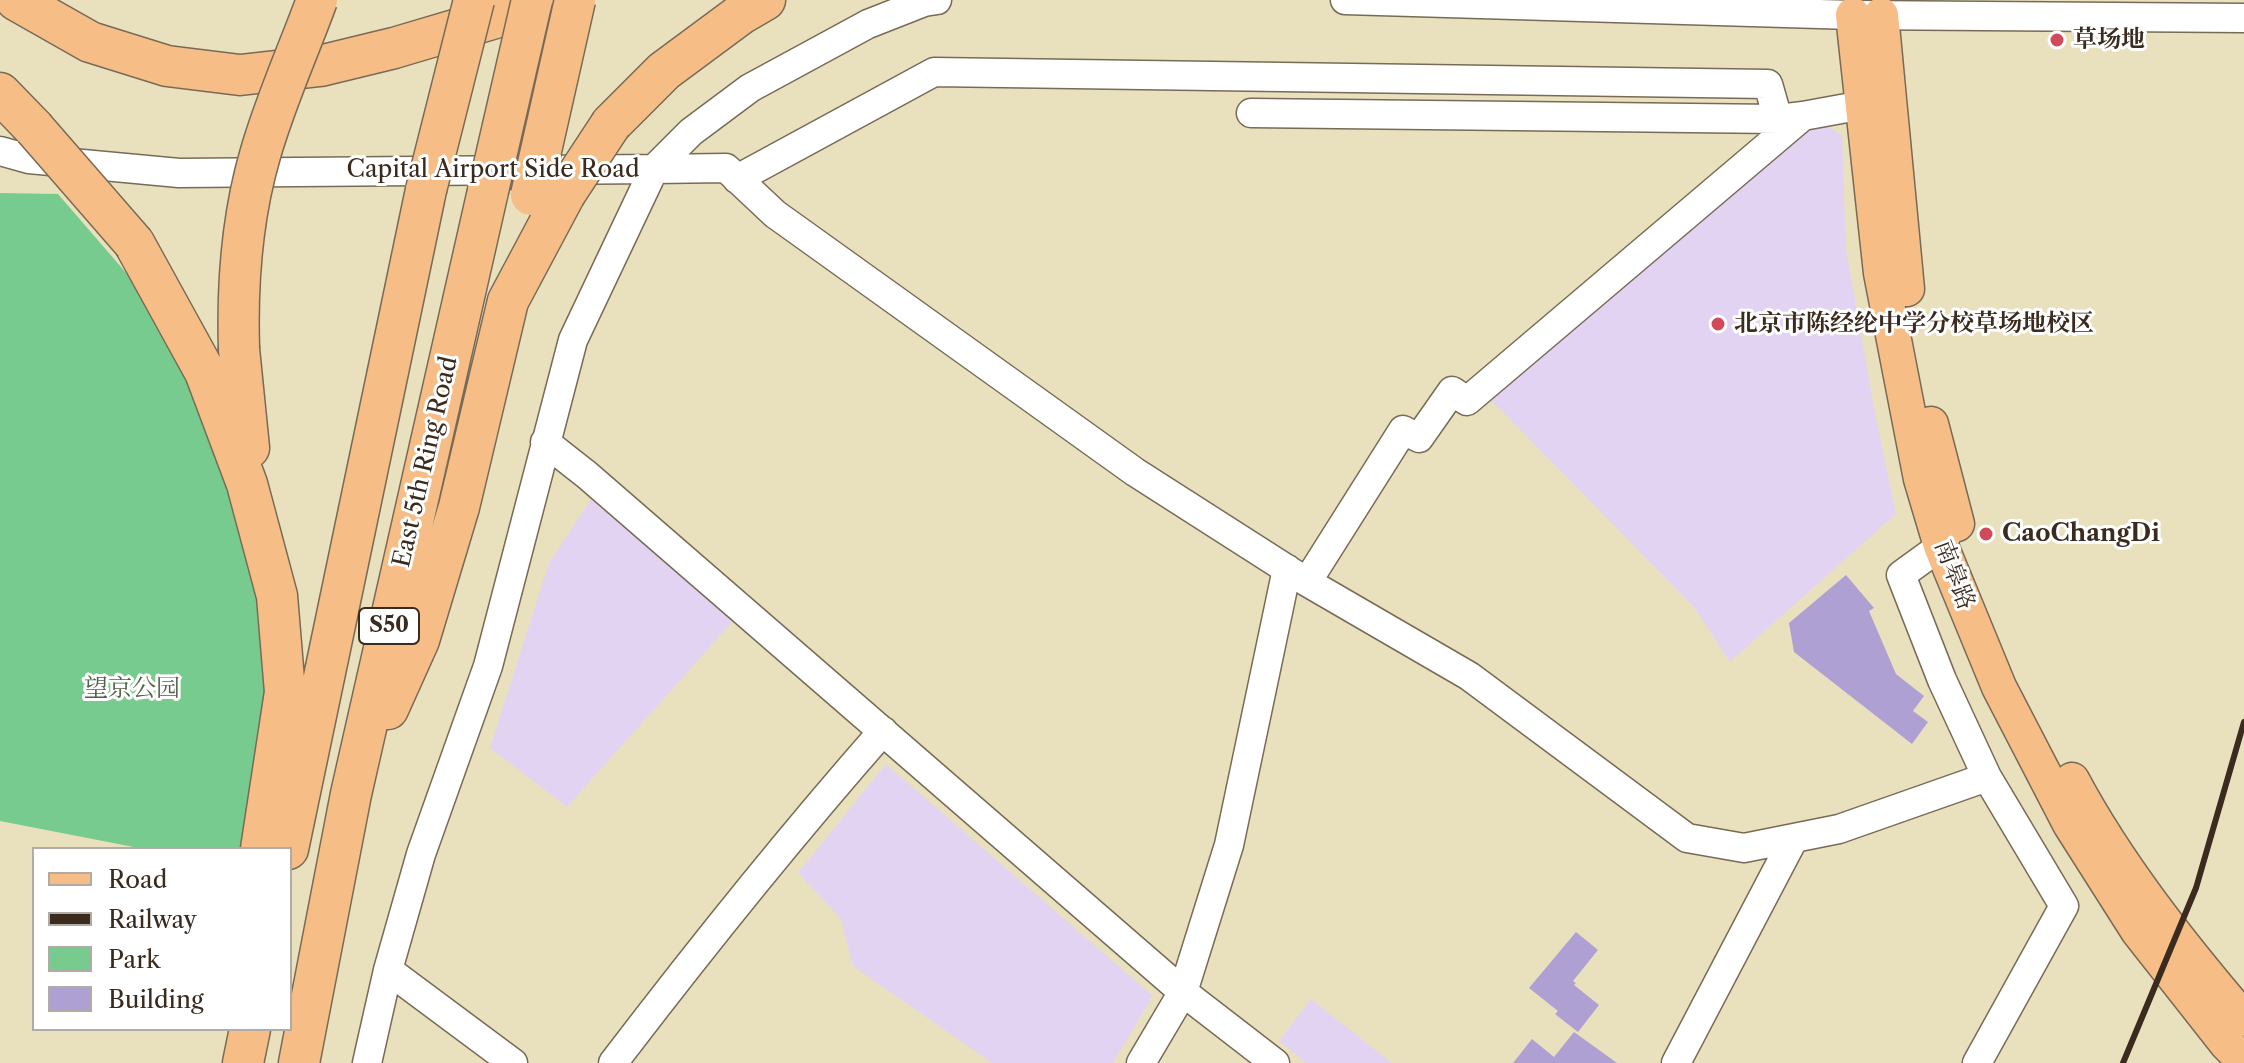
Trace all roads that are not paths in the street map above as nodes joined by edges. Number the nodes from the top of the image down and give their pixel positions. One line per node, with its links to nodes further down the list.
1 (16, 0): 5 (highway)
2 (317, 0): 21 (highway, bridge)
3 (474, 0): 29 (highway, S50, bridge)
4 (532, 0): 26 (highway, East 5th Ring Road / S50, bridge)
5 (556, 0)
6 (575, 0): 19 (highway, bridge)
7 (765, 0): 19 (highway, bridge)
8 (937, 0): 17 (street, Capital Airport Side Road)
9 (1345, 0): 10 (street)
10 (1867, 15): 11 (street); 13 (main road, 南皋路); 22 (main road, 南皋路)
11 (2244, 18)
12 (0, 93): 21 (highway, bridge)
13 (1863, 105): 15 (street); 22 (main road, 南皋路)
14 (1251, 113): 15 (street)
15 (1791, 117): 18 (street); 23 (street)
16 (0, 151): 17 (street, Capital Airport Side Road)
17 (654, 169): 18 (street); 20 (street)
18 (737, 179): 23 (street)
19 (548, 195): 26 (highway)
20 (545, 442): 24 (street); 30 (street)
21 (256, 517): 28 (highway)
22 (1948, 532): 25 (street); 32 (main road, 南皋路); 35 (main road, 南皋路)
23 (1297, 576): 27 (street); 31 (street)
24 (883, 731): 31 (street); 40 (street)
25 (1987, 777): 27 (street); 44 (street)
26 (351, 794): 37 (highway, East 5th Ring Road / S50)
27 (1794, 838): 43 (street)
28 (261, 847)
29 (288, 847)
30 (388, 970): 38 (street); 39 (street)
31 (1183, 992): 41 (street); 42 (street)
32 (2244, 1019)
33 (244, 1031): 36 (highway)
34 (250, 1031): 36 (highway)
35 (2244, 1061)
36 (242, 1063)
37 (299, 1063)
38 (367, 1063)
39 (513, 1063)
40 (613, 1063)
41 (1141, 1063)
42 (1275, 1063)
43 (1676, 1063)
44 (1977, 1063)

